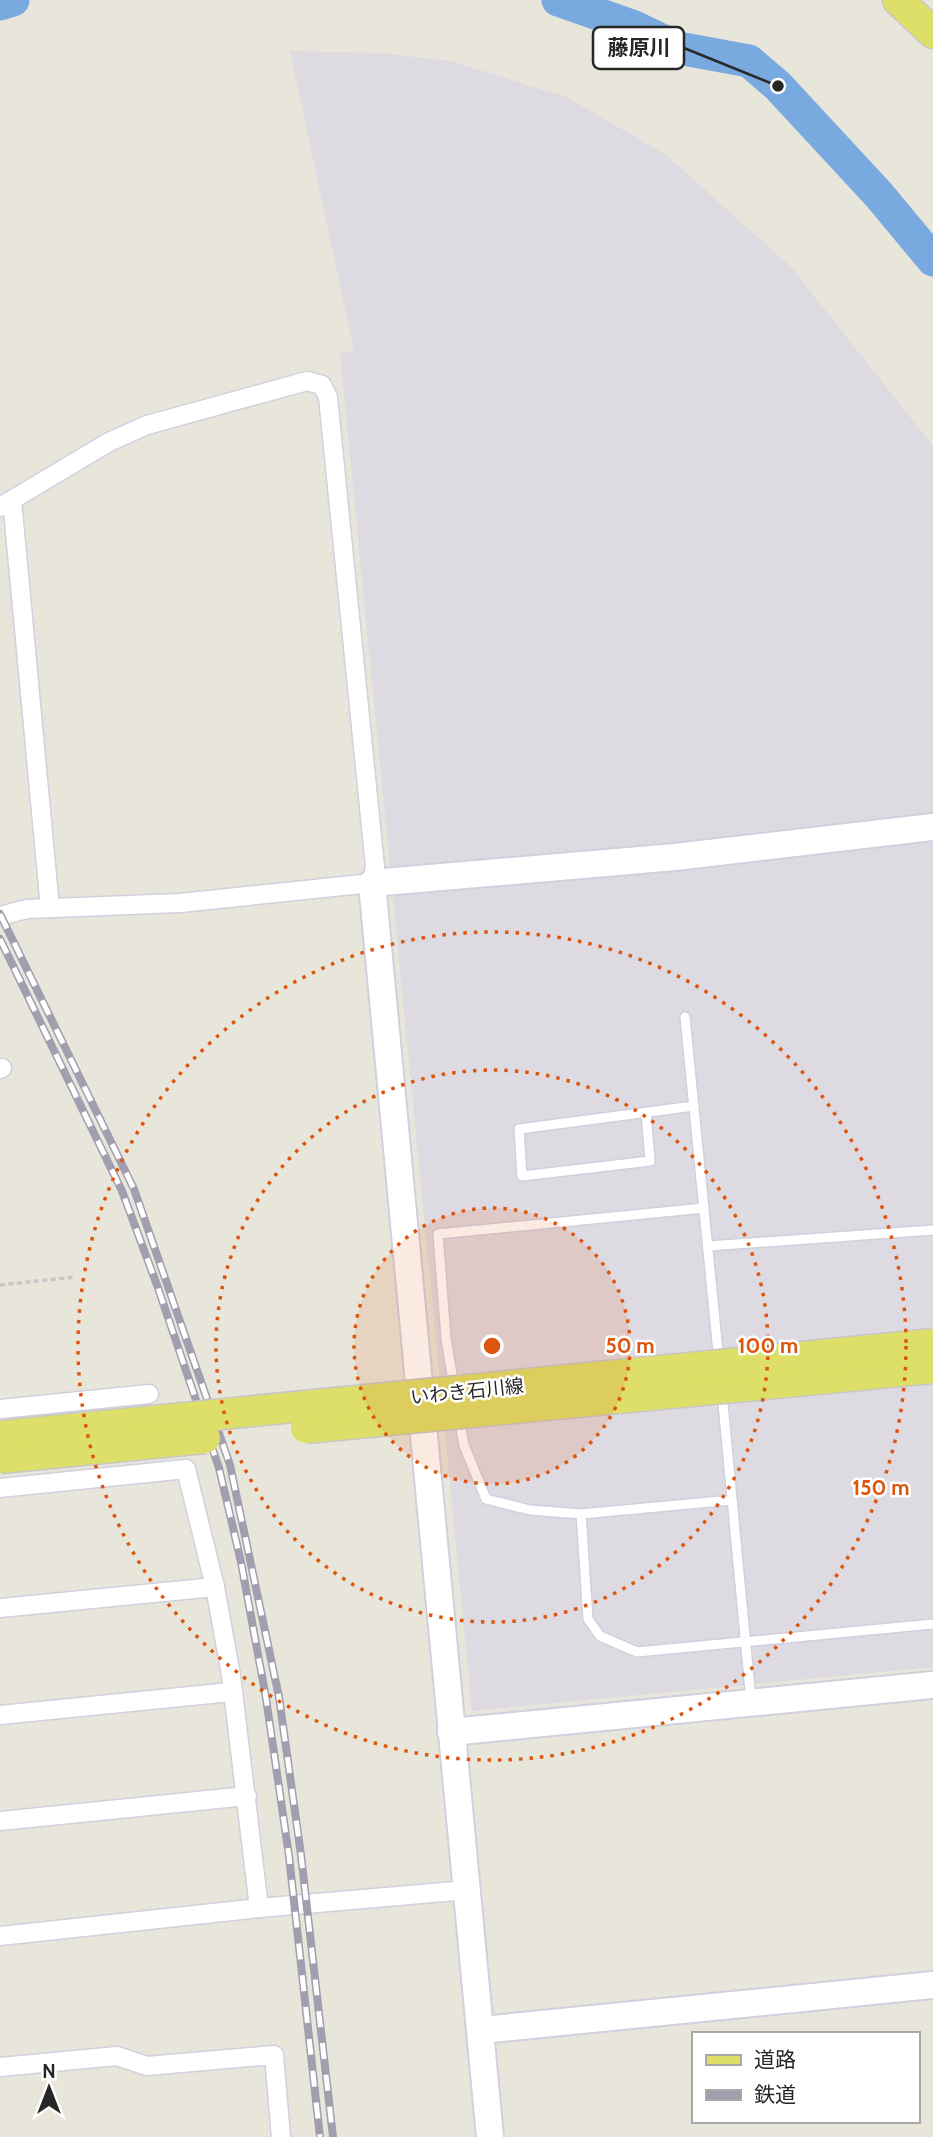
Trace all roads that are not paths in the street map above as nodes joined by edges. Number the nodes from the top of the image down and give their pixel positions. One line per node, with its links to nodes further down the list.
1 (898, 0): 2 (main road)
2 (933, 33)
3 (6, 504): 5 (street); 6 (street)
4 (933, 827): 5 (street)
5 (372, 883): 6 (street); 31 (street)
6 (50, 908): 7 (street)
7 (0, 916)
8 (685, 1017): 9 (lane)
9 (694, 1106): 10 (lane); 11 (lane)
10 (646, 1112): 10 (lane)
11 (704, 1208): 13 (lane); 22 (lane)
12 (933, 1230): 13 (lane)
13 (708, 1246): 21 (lane)
14 (933, 1344): 18 (main road, いわき石川線, bridge)
15 (933, 1368): 19 (main road, いわき石川線, bridge)
16 (149, 1394): 17 (street)
17 (0, 1409)
18 (0, 1436)
19 (0, 1458)
20 (0, 1488): 23 (street)
21 (732, 1500): 22 (lane); 26 (lane)
22 (581, 1514): 26 (lane)
23 (215, 1587): 24 (street); 28 (street)
24 (0, 1608)
25 (933, 1624): 26 (lane)
26 (746, 1642): 29 (lane)
27 (933, 1685): 29 (street)
28 (231, 1692): 30 (street); 32 (street)
29 (752, 1702): 31 (street)
30 (0, 1715)
31 (451, 1731): 34 (street)
32 (247, 1796): 33 (street); 35 (street)
33 (0, 1821)
34 (467, 1890): 35 (street); 38 (street)
35 (259, 1908): 36 (street)
36 (0, 1936)
37 (933, 1985): 38 (street)
38 (482, 2030): 41 (street)
39 (0, 2067): 40 (street)
40 (281, 2137)
41 (491, 2137)

